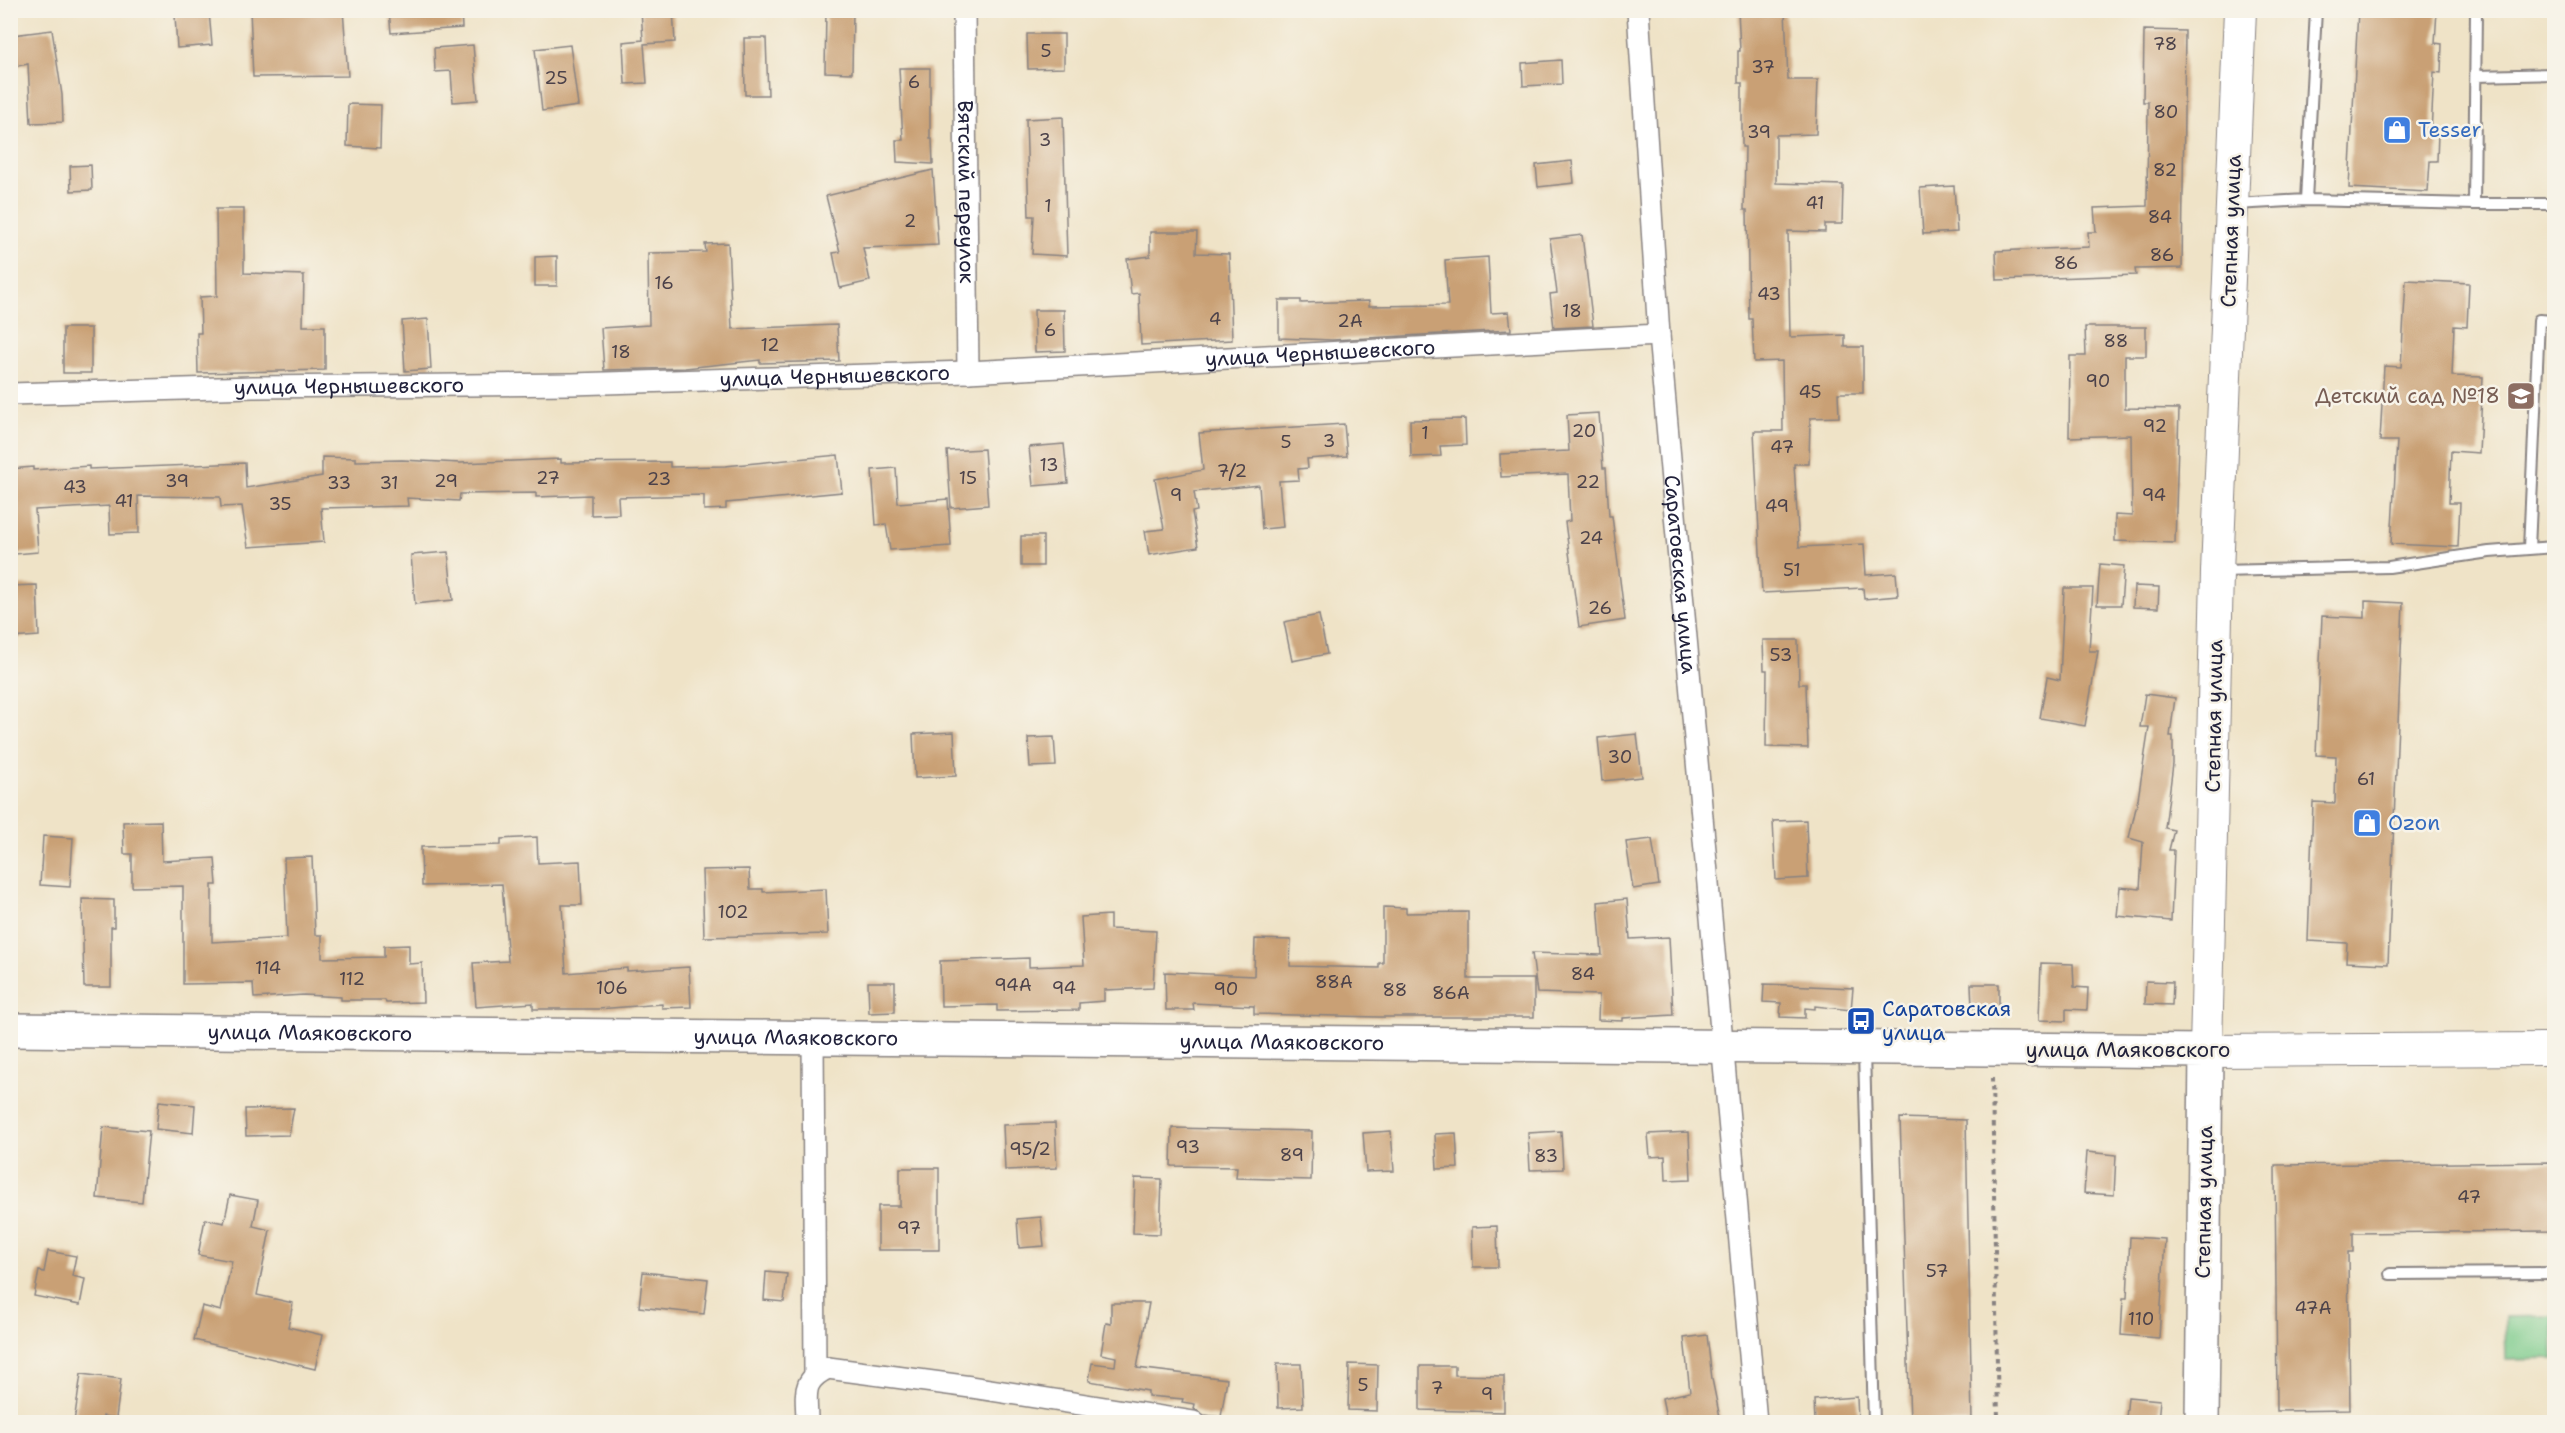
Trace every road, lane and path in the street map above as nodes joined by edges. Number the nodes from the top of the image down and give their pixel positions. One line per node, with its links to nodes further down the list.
1 (964, 10): 14 (street, Вятский переулок)
2 (1638, 10): 13 (street, Саратовская улица)
3 (2240, 10): 9 (street, Степная улица)
4 (2316, 10): 8 (lane)
5 (2476, 10): 7 (lane)
6 (2554, 75): 7 (lane)
7 (2476, 76): 10 (lane)
8 (2306, 200): 9 (lane); 10 (lane)
9 (2232, 204): 18 (street, Степная улица)
10 (2474, 204): 11 (lane)
11 (2554, 204)
12 (2554, 321): 17 (lane)
13 (1659, 335): 14 (street, улица Чернышевского); 21 (street, Саратовская улица)
14 (968, 372): 15 (street, улица Чернышевского)
15 (10, 394)
16 (2554, 547): 17 (lane)
17 (2529, 549): 18 (lane)
18 (2217, 572): 25 (street, Степная улица)
19 (10, 1030): 20 (main road, улица Маяковского)
20 (813, 1037): 21 (main road, улица Маяковского); 28 (street)
21 (1723, 1046): 22 (main road, улица Маяковского); 31 (street, Саратовская улица)
22 (1864, 1049): 24 (main road, улица Маяковского); 32 (lane)
23 (2554, 1049): 25 (street, улица Маяковского)
24 (1991, 1050): 25 (main road, улица Маяковского); 33 (path)
25 (2206, 1051): 34 (main road, Степная улица)
26 (2554, 1273): 27 (lane)
27 (2390, 1274)
28 (814, 1374): 29 (street); 30 (street)
29 (807, 1422)
30 (1194, 1422)
31 (1756, 1422)
32 (1874, 1422)
33 (1998, 1422)
34 (2202, 1422)

